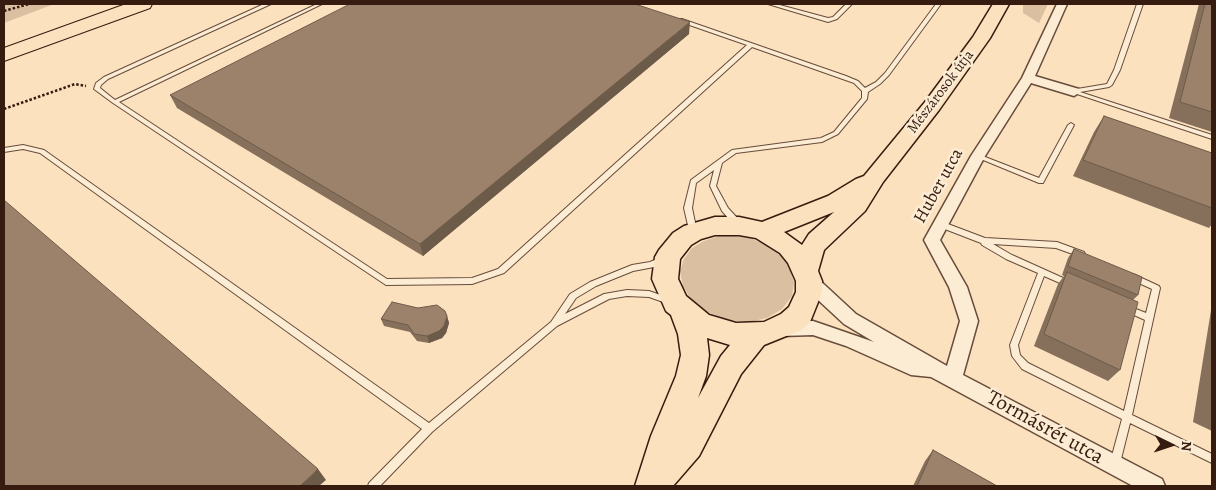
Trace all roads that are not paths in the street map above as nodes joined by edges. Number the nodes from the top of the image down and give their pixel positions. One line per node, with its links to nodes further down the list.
1 (103, 4): 12 (highway)
2 (143, 4): 14 (highway)
3 (268, 4): 18 (lane)
4 (320, 4): 18 (lane)
5 (771, 4): 6 (lane)
6 (850, 4)
7 (938, 4): 16 (lane)
8 (1001, 4): 24 (main road, Mészárosok útja)
9 (1062, 4): 15 (street, Huber utca)
10 (1140, 4): 17 (lane)
11 (670, 16): 13 (lane)
12 (4, 39)
13 (751, 45): 16 (lane); 18 (lane)
14 (4, 55)
15 (1028, 78): 17 (street); 22 (street, Huber utca)
16 (865, 91): 23 (lane)
17 (1074, 92): 20 (lane)
18 (115, 102)
19 (1071, 125): 22 (lane)
20 (1212, 137)
21 (4, 150): 42 (lane)
22 (978, 156): 25 (street, Huber utca)
23 (719, 162): 26 (lane); 27 (lane)
24 (875, 177): 26 (main road, Mészárosok útja); 33 (main road, Mészárosok útja)
25 (940, 224): 28 (lane); 40 (street, Huber utca)
26 (751, 228): 27 (main road, Mészárosok útja); 33 (main road)
27 (693, 232): 29 (main road, Mészárosok útja)
28 (984, 242): 30 (lane); 31 (lane)
29 (668, 257): 36 (main road, Mészárosok útja); 38 (lane)
30 (1093, 259)
31 (1042, 272): 34 (lane); 41 (lane)
32 (1126, 273): 37 (lane)
33 (808, 275): 39 (main road, Mészárosok útja); 40 (street, Tormásrét utca)
34 (1078, 287)
35 (1114, 302): 37 (lane)
36 (680, 307): 38 (lane); 39 (main road); 46 (main road, Mészárosok útja)
37 (1149, 318): 41 (lane)
38 (554, 324): 42 (lane)
39 (767, 332): 40 (street); 46 (main road, Mészárosok útja)
40 (945, 373): 44 (street, Tormásrét utca)
41 (1127, 417): 43 (lane); 44 (lane)
42 (429, 429): 45 (lane)
43 (1212, 458)
44 (1114, 465): 47 (street, Tormásrét utca)
45 (373, 486)
46 (651, 486)
47 (1154, 486)

